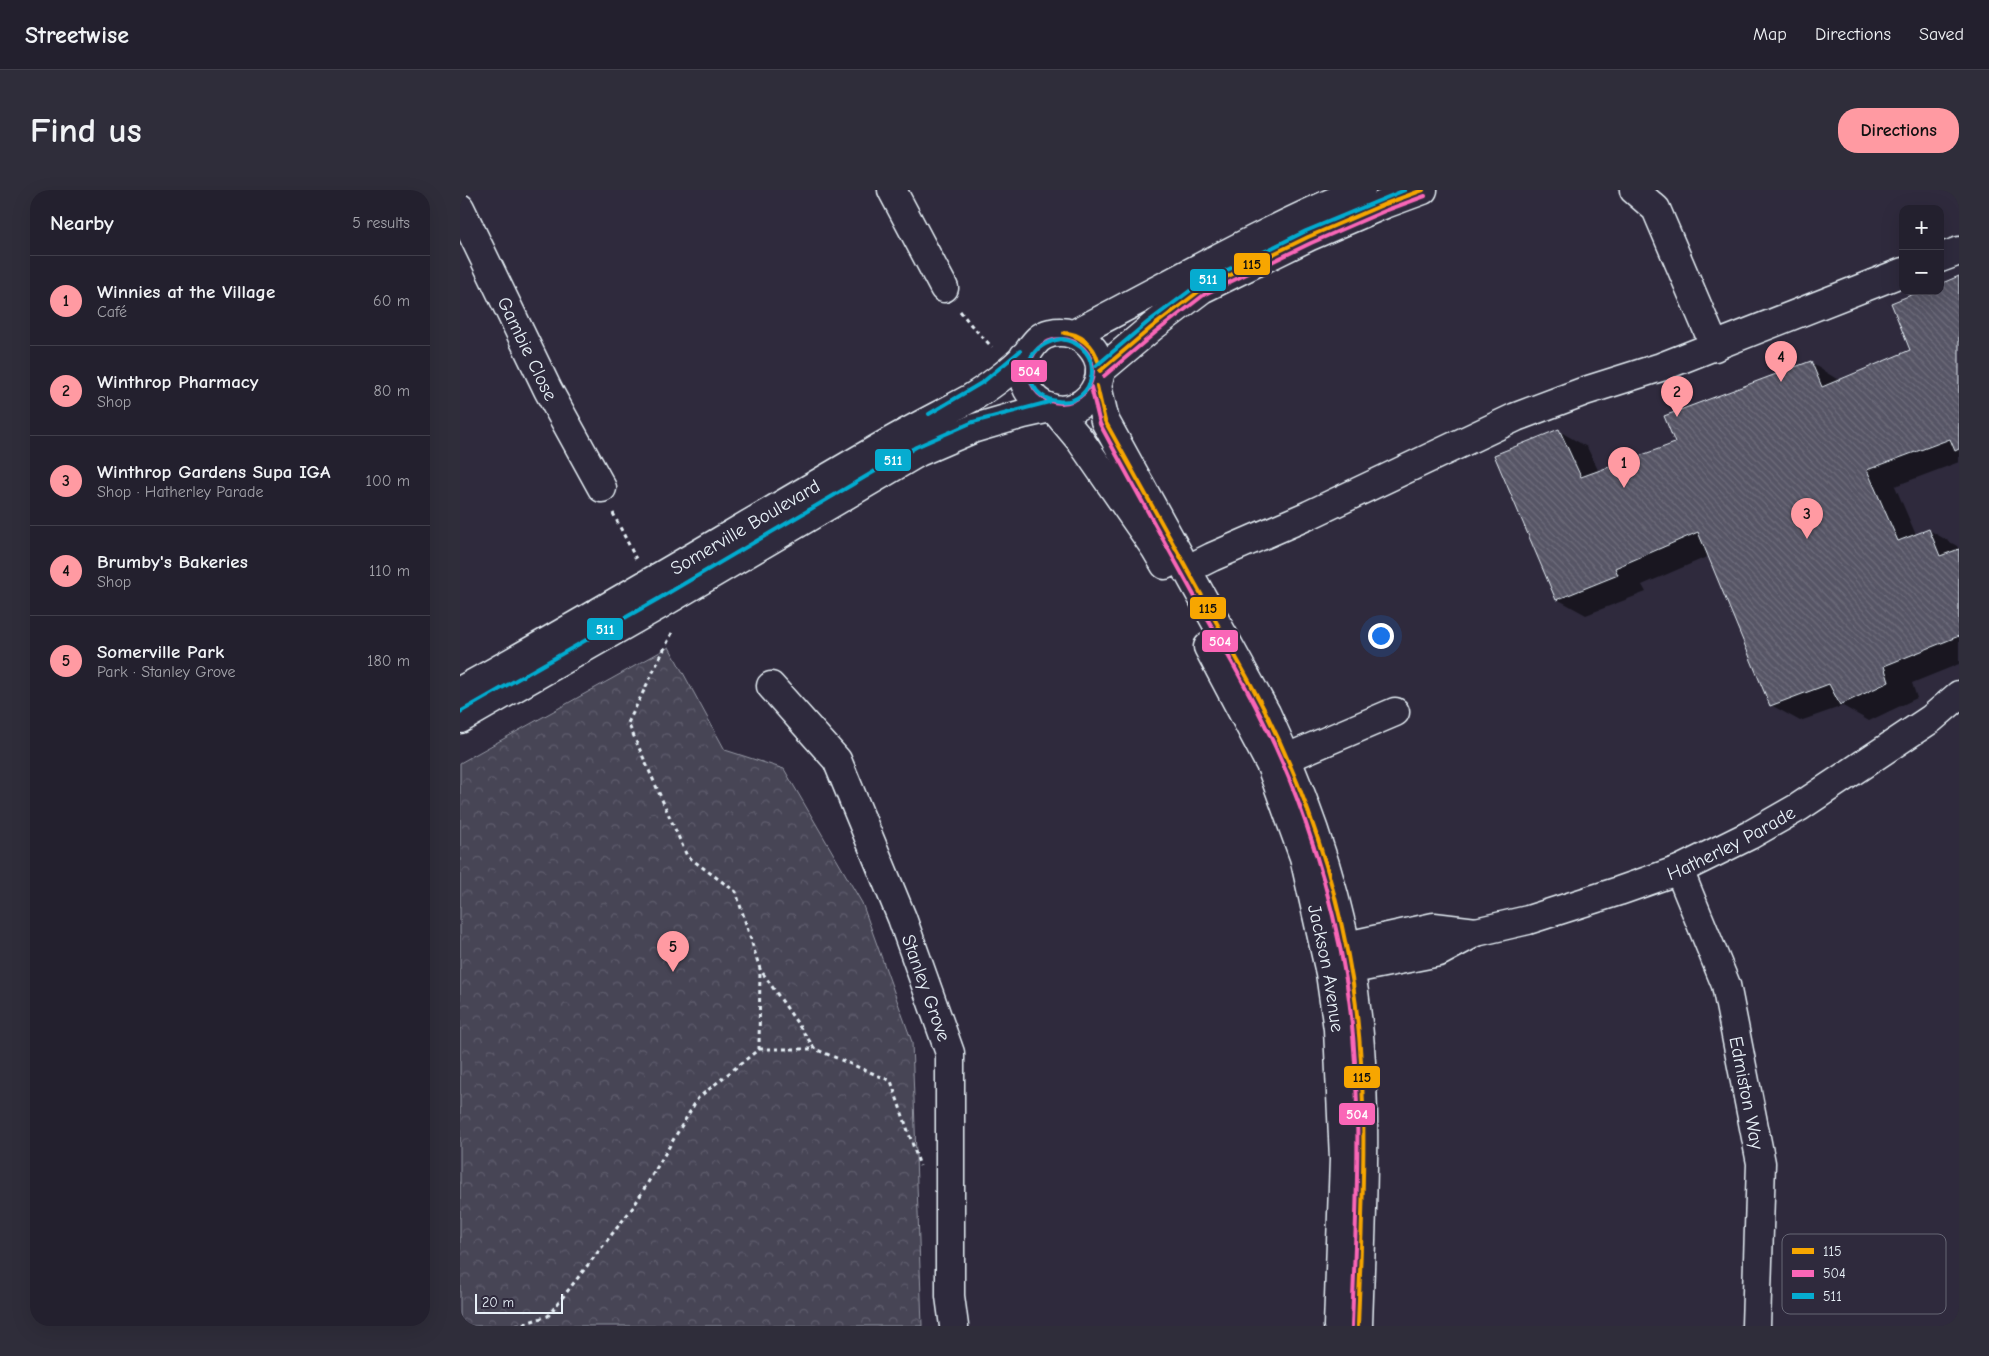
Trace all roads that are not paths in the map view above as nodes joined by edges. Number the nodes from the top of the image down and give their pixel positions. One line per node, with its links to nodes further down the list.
1 (892, 190): 10 (street)
2 (1361, 190): 11 (street, Somerville Boulevard)
3 (1423, 190): 14 (street, Somerville Boulevard)
4 (1634, 190): 5 (street)
5 (1657, 199): 12 (street)
6 (460, 208): 16 (street, Gambie Close)
7 (1959, 250): 8 (street)
8 (1944, 256)
9 (1899, 274): 12 (street)
10 (944, 288)
11 (1074, 334): 13 (street, Somerville Boulevard); 14 (street)
12 (1714, 347): 17 (street)
13 (1024, 356): 15 (street); 19 (street, Somerville Boulevard)
14 (1098, 378): 15 (street, Somerville Boulevard); 17 (street, Jackson Avenue)
15 (1052, 409): 22 (street, Somerville Boulevard); 25 (street, Jackson Avenue)
16 (602, 488)
17 (1186, 570): 23 (street, Jackson Avenue)
18 (771, 686): 26 (street, Stanley Grove)
19 (460, 691)
20 (1959, 695): 24 (street, Hatherley Parade)
21 (1395, 712): 23 (street)
22 (460, 719)
23 (1287, 758): 25 (street, Jackson Avenue)
24 (1679, 870): 25 (street, Hatherley Parade); 29 (street, Edmiston Way)
25 (1337, 960): 27 (street, Jackson Avenue); 28 (street, Jackson Avenue)
26 (954, 1326)
27 (1338, 1326)
28 (1358, 1326)
29 (1756, 1326)

